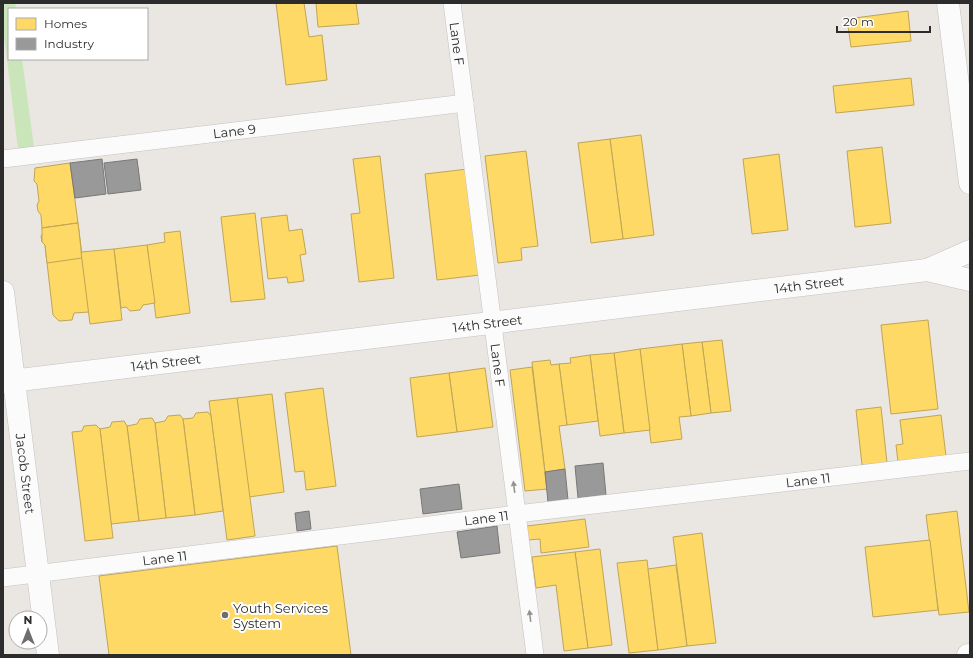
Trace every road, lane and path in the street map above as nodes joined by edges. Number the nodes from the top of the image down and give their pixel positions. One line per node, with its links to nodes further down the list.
1 (452, 3): 4 (lane, Lane F)
2 (948, 3): 3 (street)
3 (962, 51): 6 (street)
4 (465, 103): 5 (lane, Lane 9); 11 (lane, Lane F)
5 (3, 159)
6 (970, 183)
7 (970, 250): 8 (street)
8 (927, 270): 9 (street, 14th Street); 11 (street, 14th Street)
9 (970, 280)
10 (3, 292): 12 (street, Jacob Street)
11 (493, 322): 12 (street, 14th Street); 14 (lane, Lane F, one-way to 11)
12 (8, 381): 15 (street, Jacob Street)
13 (970, 461): 14 (lane, Lane 11)
14 (517, 514): 15 (lane, Lane 11); 18 (lane, Lane F, one-way to 14)
15 (38, 574): 16 (lane, Lane 11); 17 (street, Jacob Street)
16 (3, 578)
17 (48, 655)
18 (535, 655)

